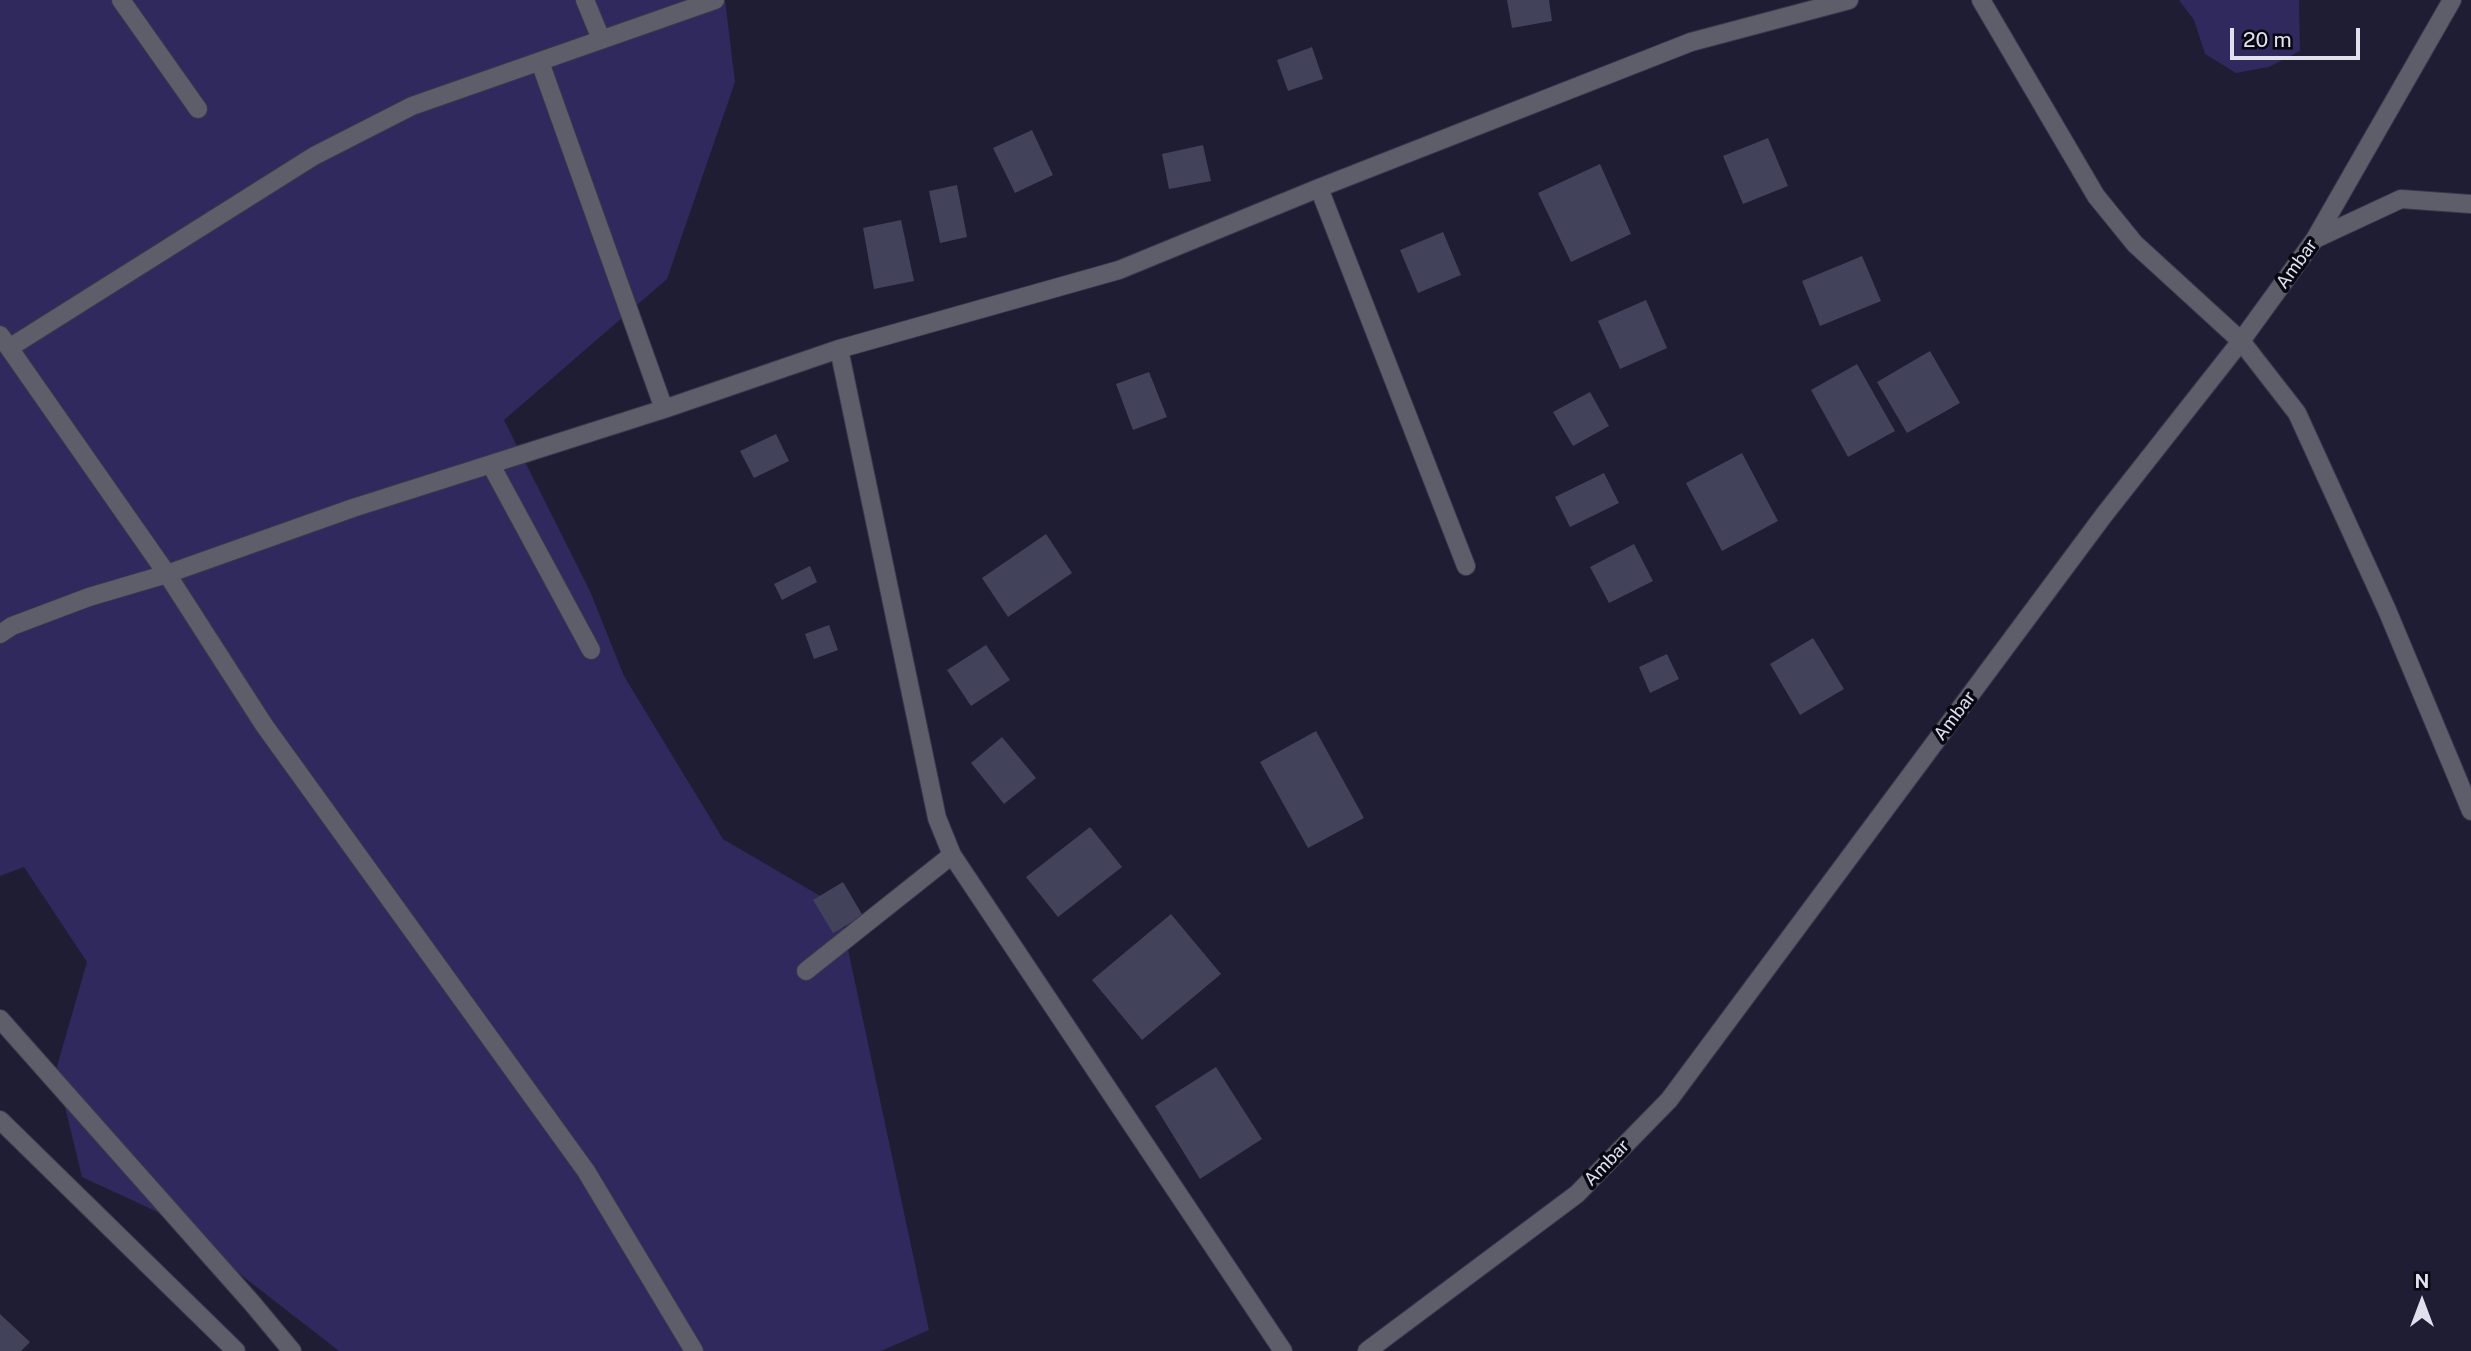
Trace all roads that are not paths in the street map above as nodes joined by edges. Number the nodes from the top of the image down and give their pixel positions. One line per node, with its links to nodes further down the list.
1 (121, 0): 9 (street)
2 (585, 0): 7 (street)
3 (715, 0): 7 (street)
4 (1849, 0): 10 (street)
5 (1981, 0): 14 (street)
6 (2452, 0): 12 (street, Ambar)
7 (601, 39): 8 (street)
8 (540, 62): 13 (street); 16 (street)
9 (198, 109)
10 (1319, 188): 15 (street); 18 (street)
11 (2471, 204): 12 (street)
12 (2315, 239): 14 (street, Ambar)
13 (5, 341): 19 (street)
14 (2241, 341): 22 (street); 31 (street, Ambar)
15 (839, 349): 16 (street); 23 (street)
16 (664, 409): 17 (street)
17 (491, 465): 19 (street); 21 (street)
18 (1466, 566)
19 (167, 574): 20 (street); 29 (street)
20 (0, 634)
21 (591, 650)
22 (2471, 811)
23 (952, 855): 24 (street); 30 (street)
24 (806, 971)
25 (0, 1019): 28 (street)
26 (0, 1120): 27 (street)
27 (236, 1351)
28 (292, 1351)
29 (694, 1351)
30 (1283, 1351)
31 (1367, 1351)

